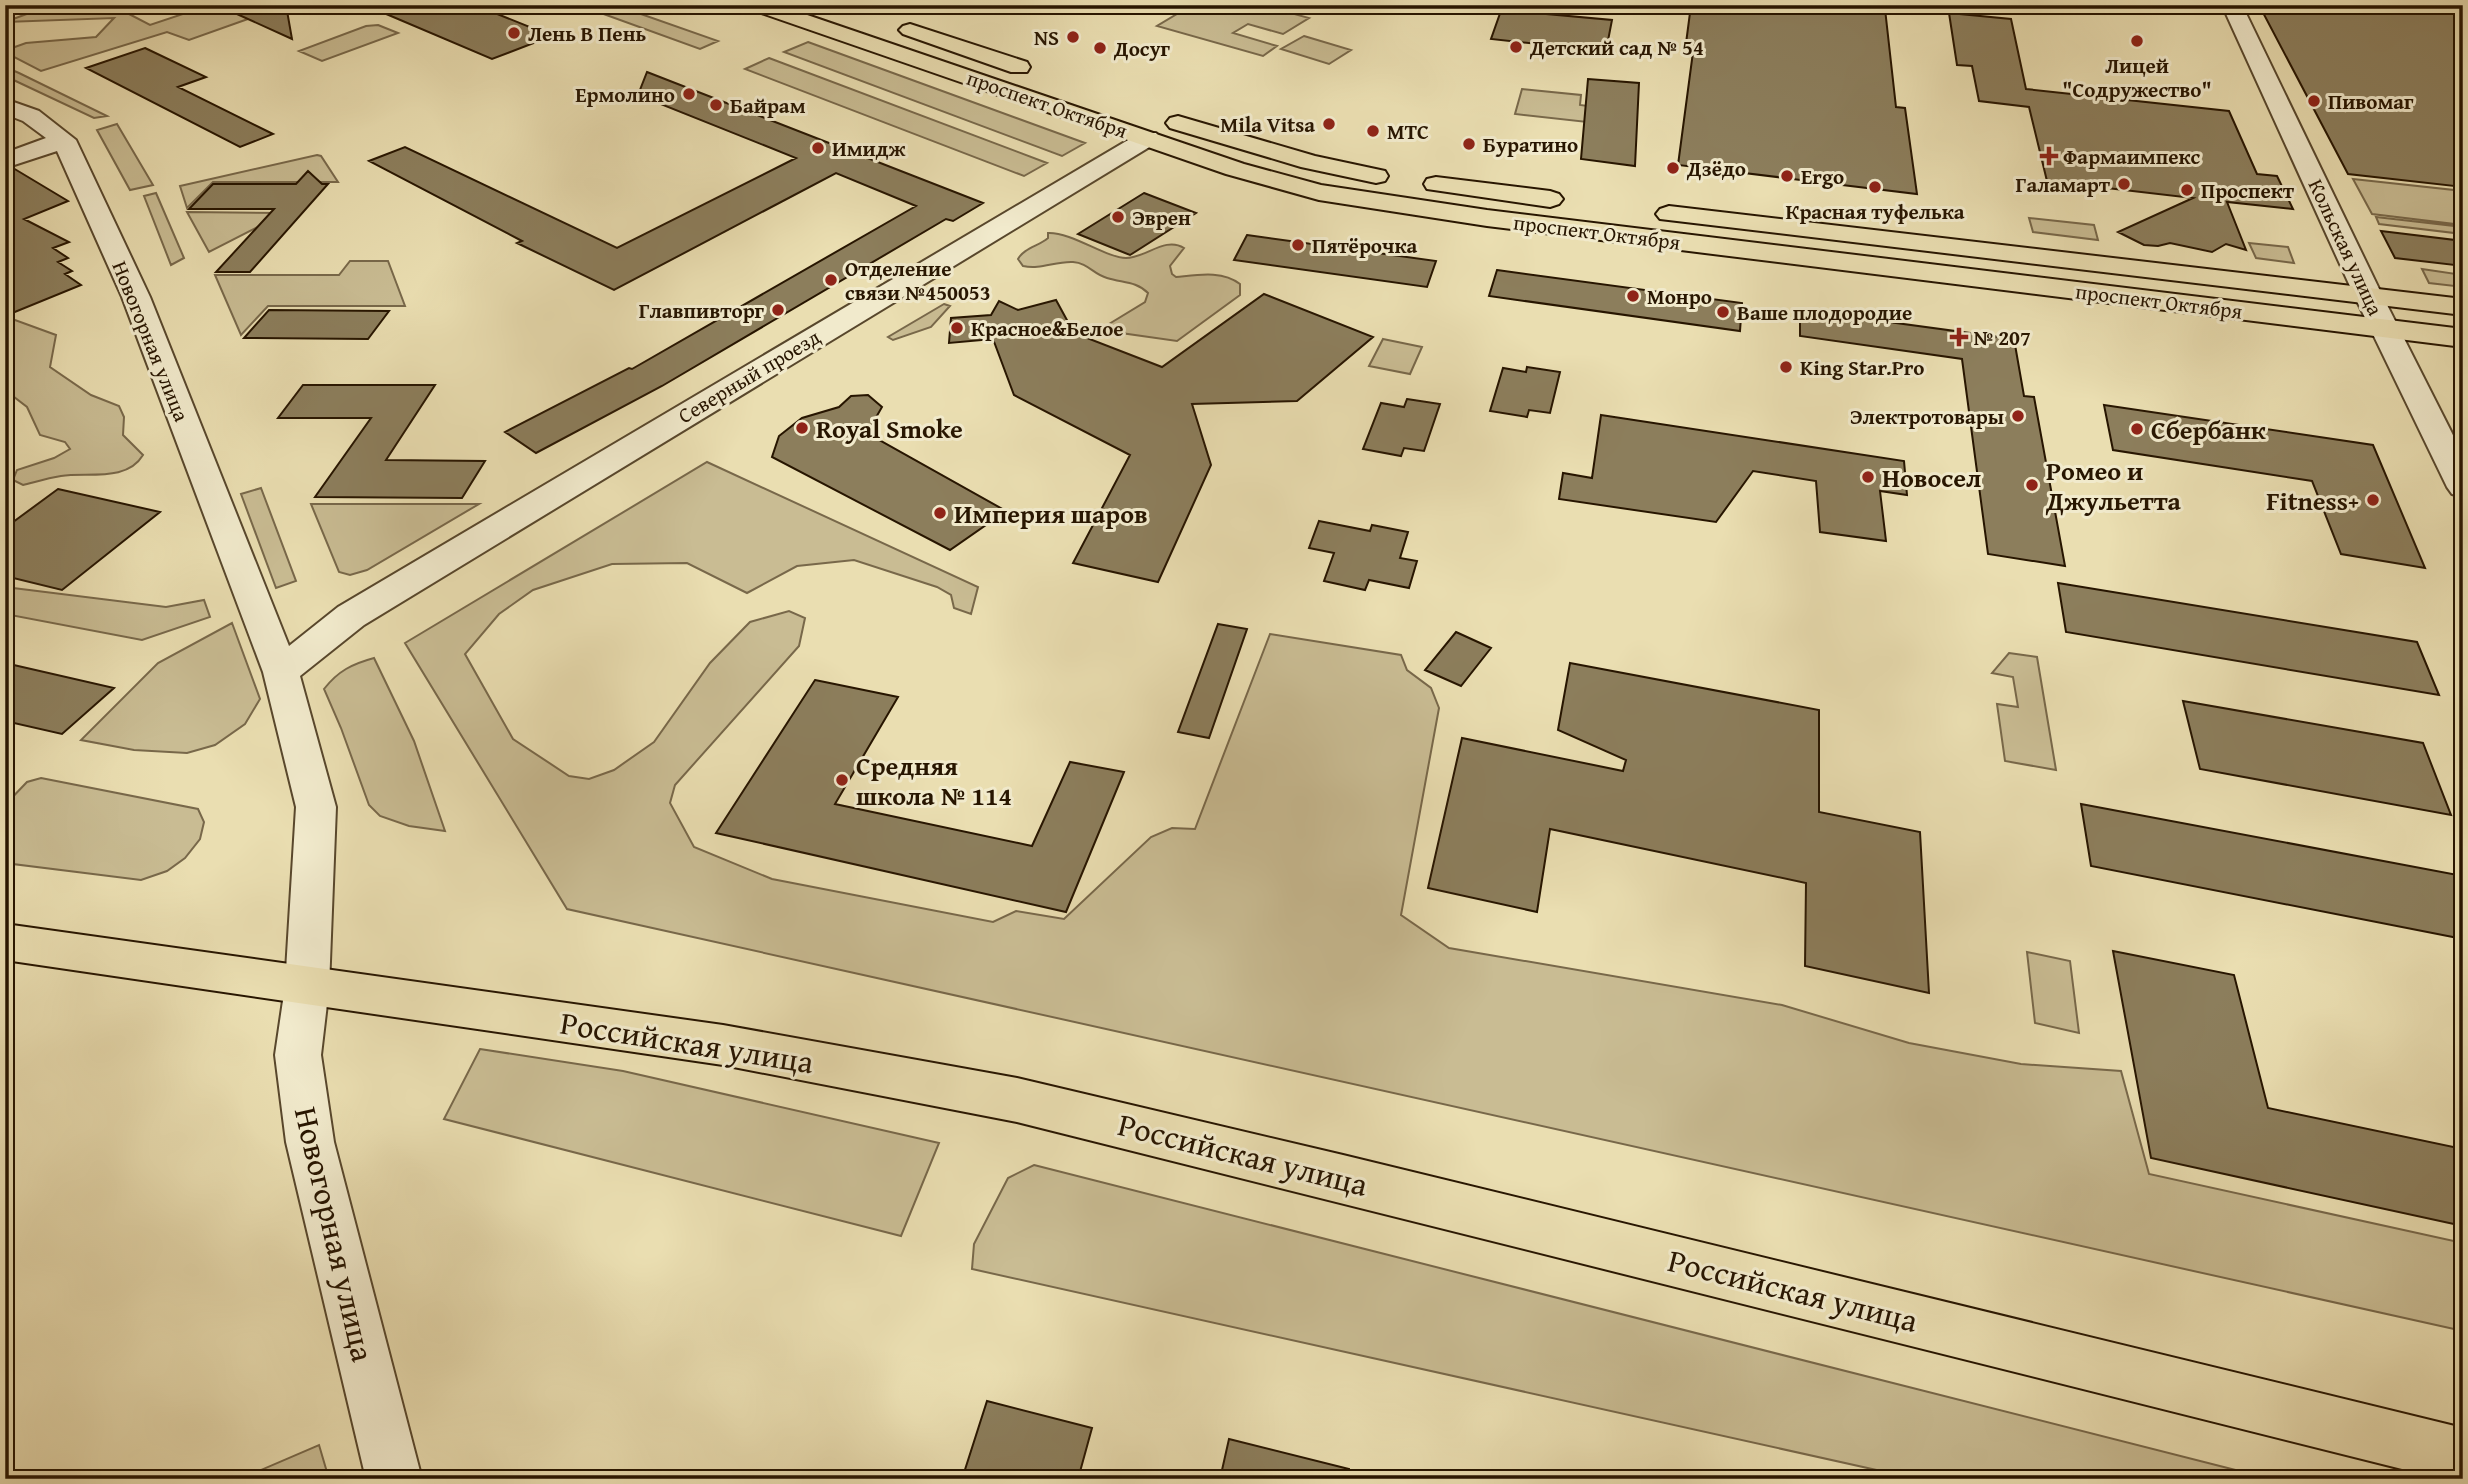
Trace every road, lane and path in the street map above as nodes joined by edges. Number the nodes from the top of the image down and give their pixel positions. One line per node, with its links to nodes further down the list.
1 (757, 5): 6 (main road, проспект Октября)
2 (2232, 5): 13 (street, Кольская улица)
3 (886, 22): 4 (main road, проспект Октября)
4 (1037, 73)
5 (5, 106): 7 (street, Новогорная улица)
6 (1151, 126): 9 (main road, проспект Октября); 12 (main road, проспект Октября); 18 (street, Северный проезд)
7 (64, 140): 8 (street); 18 (street, Новогорная улица)
8 (5, 161)
9 (1580, 203)
10 (1647, 211): 11 (main road, проспект Октября)
11 (2058, 259): 12 (main road); 13 (main road, проспект Октября)
12 (2065, 289): 15 (main road, проспект Октября)
13 (2368, 295): 14 (main road, проспект Октября); 15 (street, Кольская улица)
14 (2463, 307)
15 (2385, 329): 16 (main road, проспект Октября); 17 (street, Кольская улица)
16 (2463, 338)
17 (2463, 487)
18 (282, 672): 20 (street, Новогорная улица)
19 (5, 942): 20 (main road, Российская улица)
20 (307, 987): 21 (main road, Российская улица); 22 (street, Новогорная улица)
21 (2463, 1456)
22 (394, 1479)

